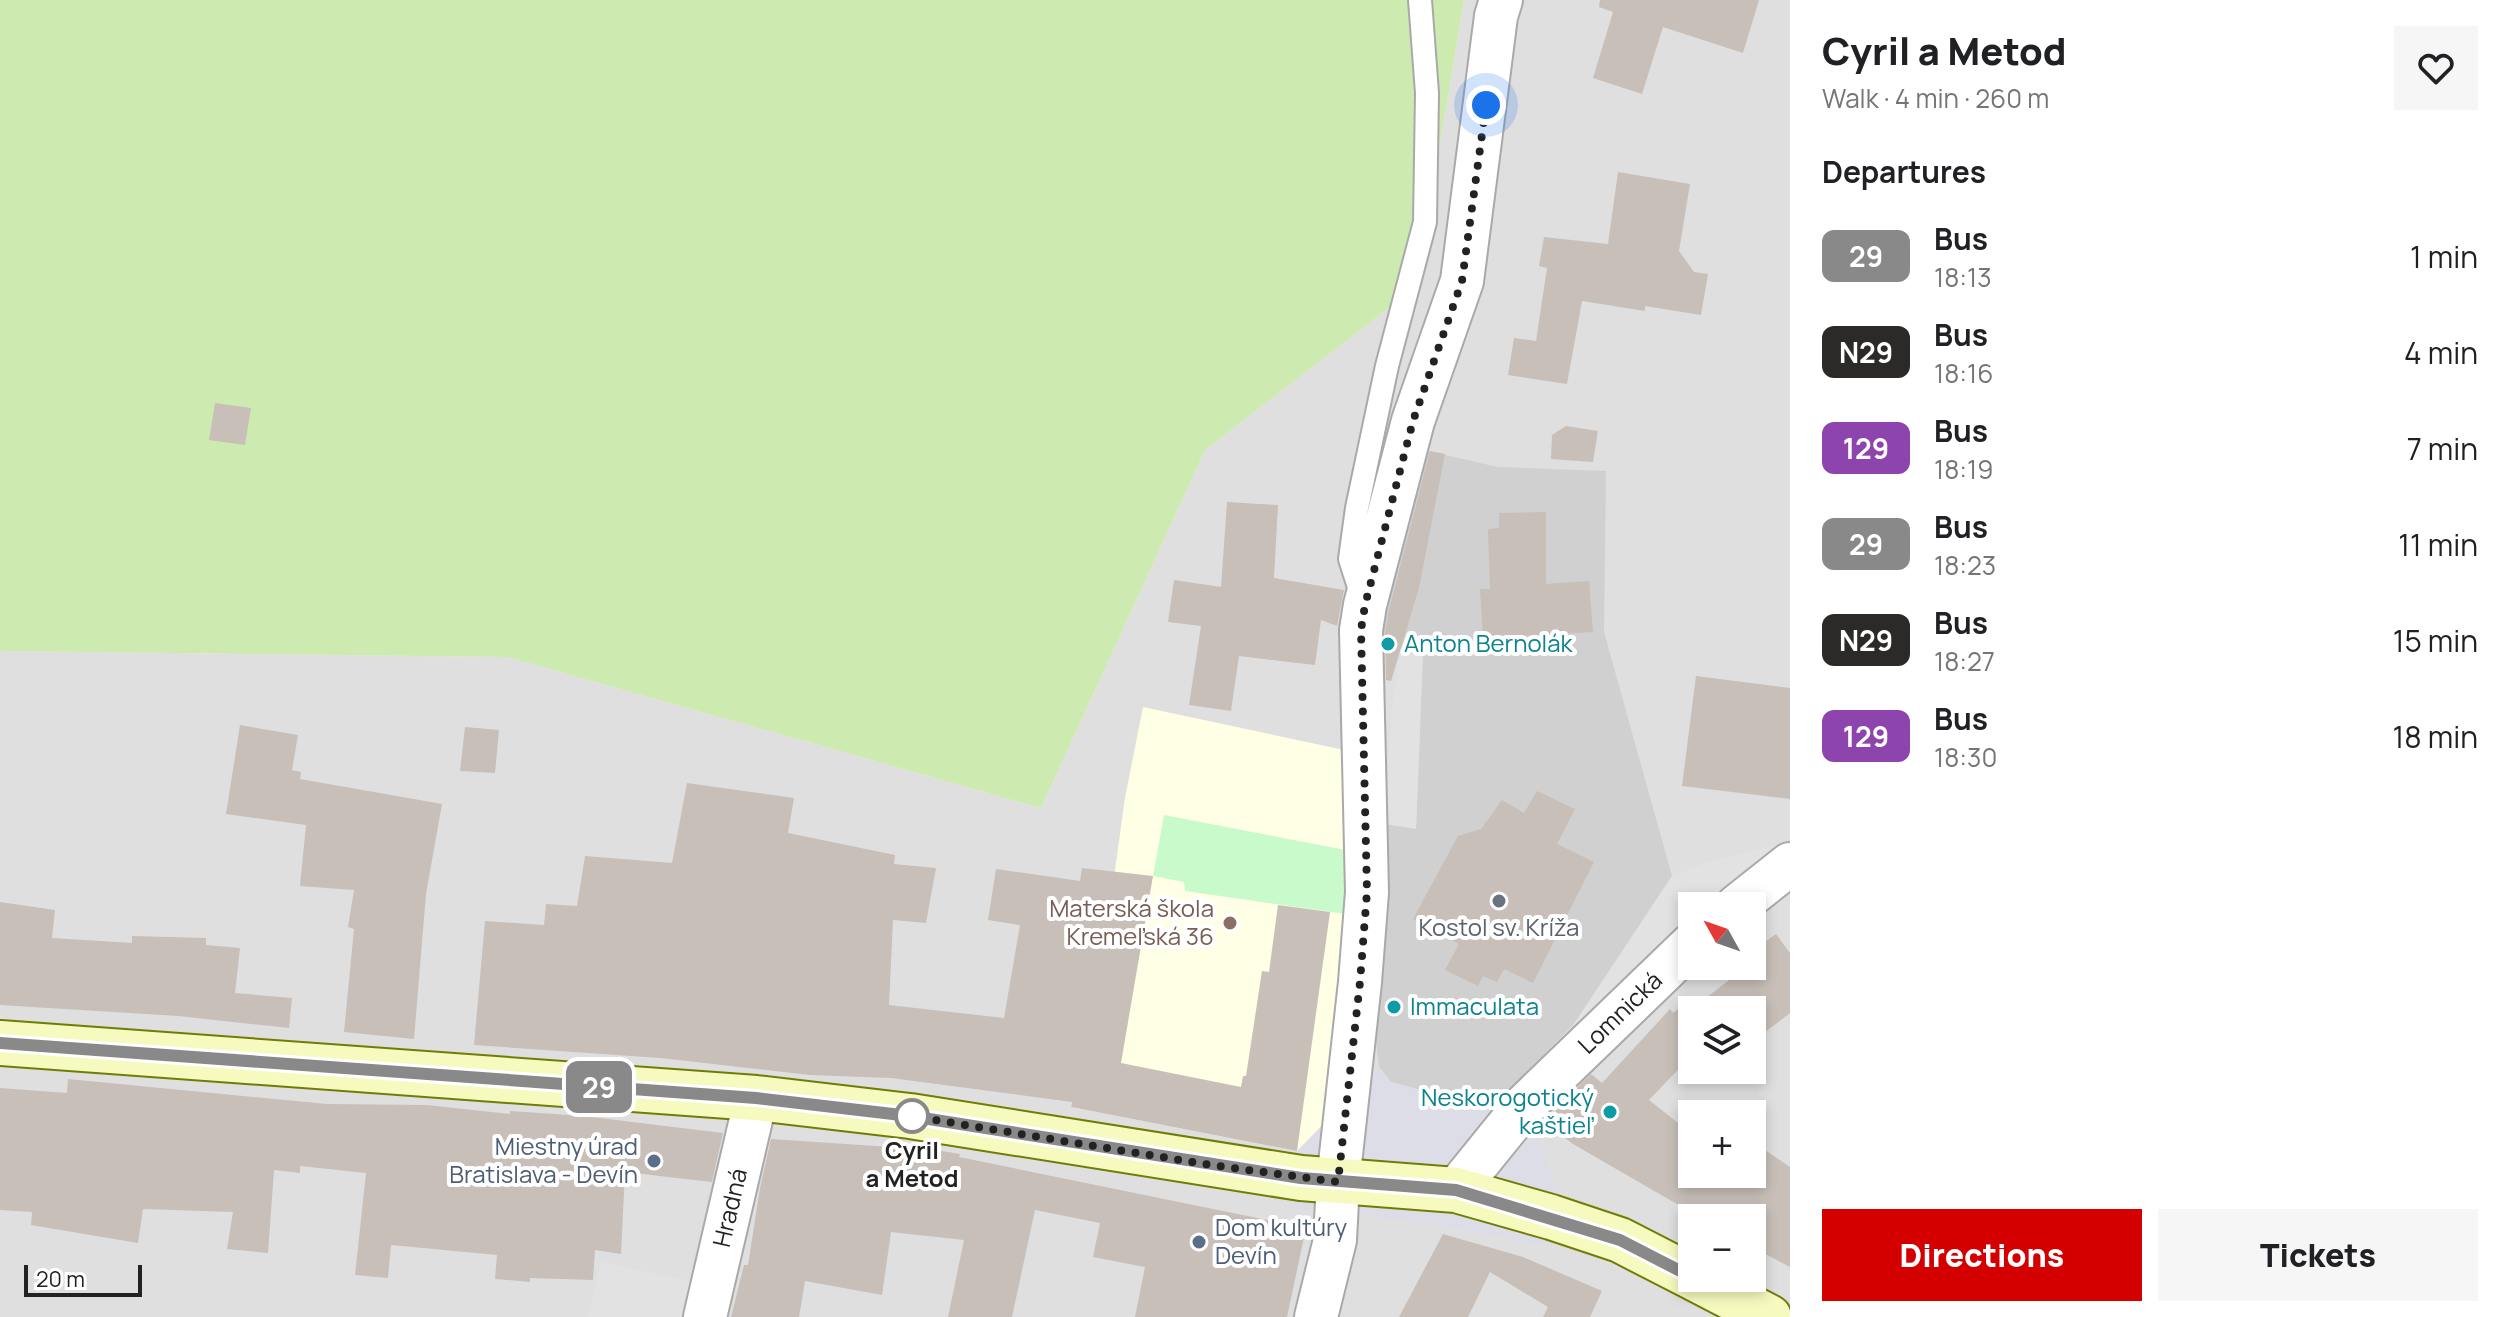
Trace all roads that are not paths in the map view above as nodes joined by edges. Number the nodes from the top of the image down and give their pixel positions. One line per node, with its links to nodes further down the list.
1 (1420, 0): 3 (lane)
2 (1501, 0): 3 (street)
3 (1365, 605): 9 (street)
4 (1790, 864): 5 (street)
5 (1755, 892)
6 (1678, 958): 10 (street, Lomnická)
7 (0, 1043): 8 (street)
8 (756, 1098): 9 (street); 13 (street, Hradná)
9 (1338, 1182): 10 (street); 14 (street)
10 (1456, 1190): 11 (street)
11 (1678, 1269)
12 (1722, 1292): 15 (street)
13 (705, 1317)
14 (1316, 1317)
15 (1769, 1317)

